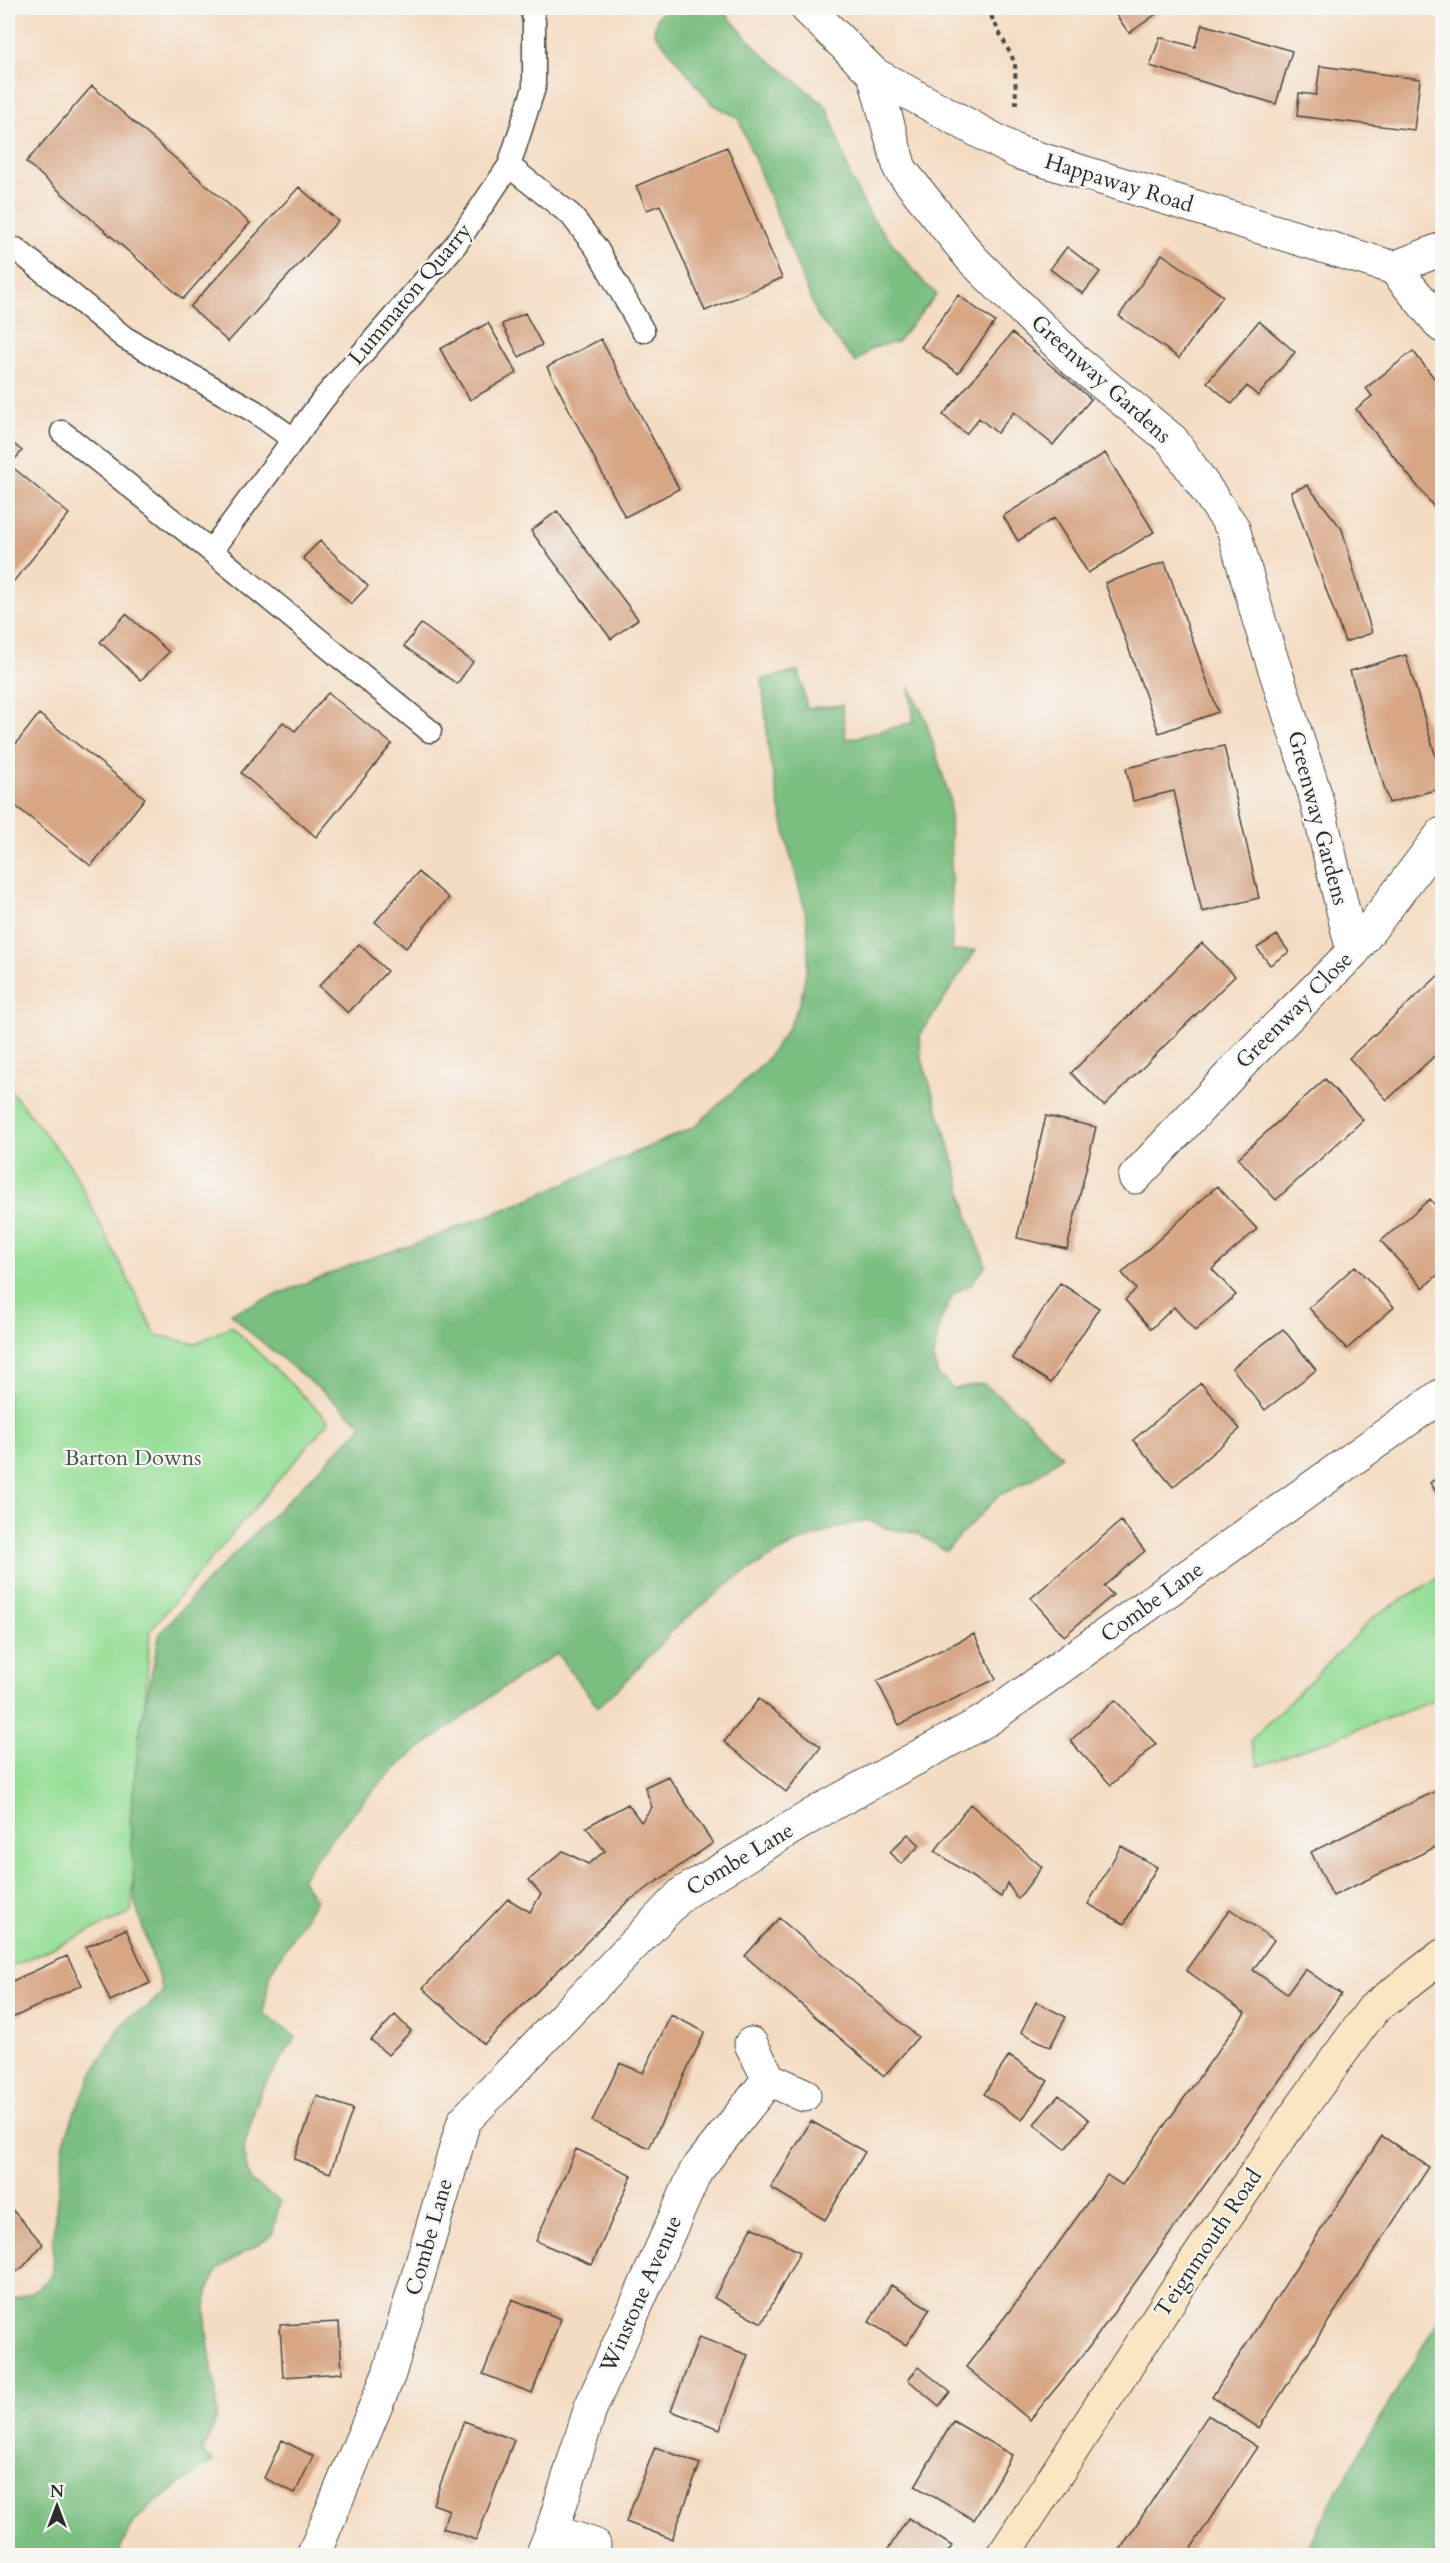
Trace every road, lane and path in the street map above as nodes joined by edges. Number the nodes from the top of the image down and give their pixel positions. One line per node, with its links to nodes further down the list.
1 (531, 8): 6 (lane, Lummaton Quarry)
2 (807, 8): 4 (street, Happaway Road)
3 (987, 8): 5 (path)
4 (873, 74): 5 (street, Happaway Road); 17 (street, Greenway Gardens)
5 (1017, 152): 9 (street, Happaway Road)
6 (509, 166): 11 (lane); 13 (lane, Lummaton Quarry)
7 (16, 249): 13 (lane)
8 (1443, 249): 9 (street)
9 (1394, 268): 10 (street)
10 (1443, 326)
11 (643, 331)
12 (62, 432): 14 (lane)
13 (293, 439): 14 (lane, Lummaton Quarry)
14 (211, 550): 15 (lane)
15 (430, 731)
16 (1443, 834): 17 (street, Greenway Close)
17 (1353, 952): 18 (street, Greenway Close)
18 (1135, 1178)
19 (1443, 1395): 26 (street, Combe Lane)
20 (1443, 1956): 27 (main road, Teignmouth Road)
21 (751, 2044): 22 (street)
22 (769, 2079): 23 (street); 24 (street, Winstone Avenue)
23 (804, 2095)
24 (547, 2543): 25 (street, Winstone Avenue)
25 (594, 2545)
26 (313, 2556)
27 (1004, 2556)

